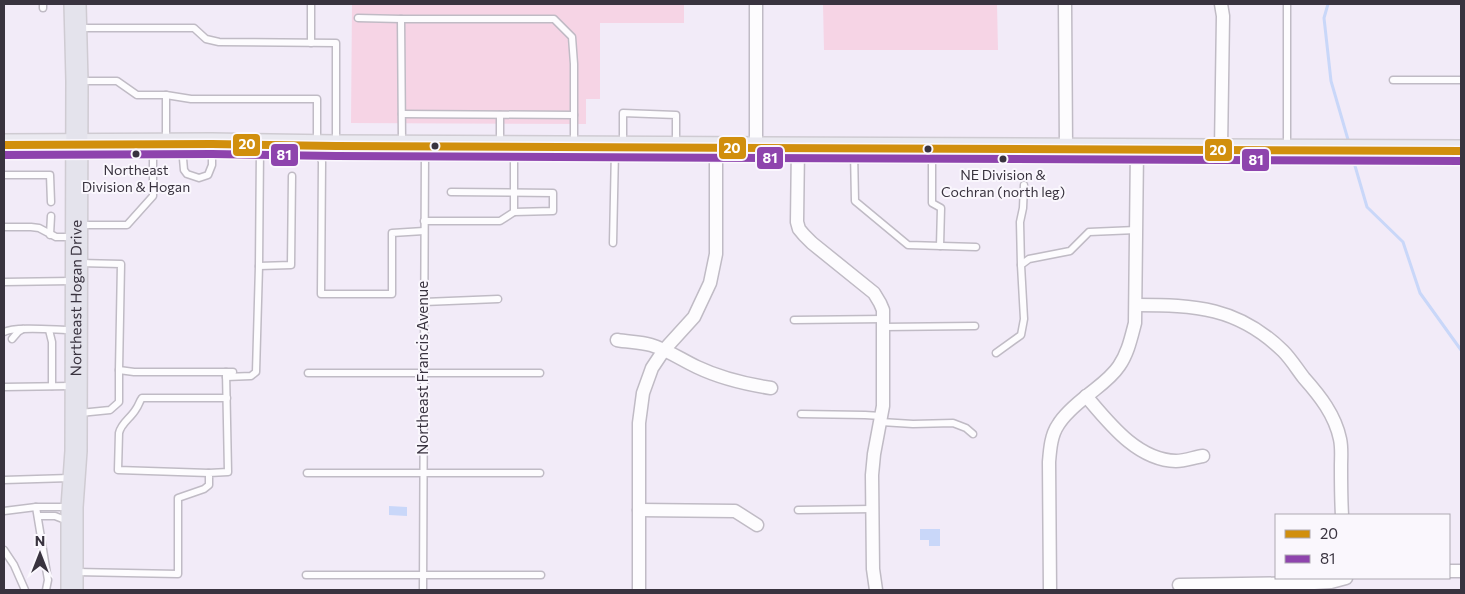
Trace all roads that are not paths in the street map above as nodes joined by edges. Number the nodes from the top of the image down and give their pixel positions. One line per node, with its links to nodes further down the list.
1 (75, 4): 9 (highway, Northeast Hogan Drive)
2 (311, 4): 10 (lane)
3 (756, 4): 31 (street)
4 (1065, 4): 35 (street)
5 (1222, 4): 37 (street)
6 (1287, 4): 38 (lane)
7 (358, 18): 8 (lane)
8 (401, 19): 15 (lane); 17 (lane)
9 (77, 28): 10 (lane); 13 (highway, Northeast Hogan Drive)
10 (311, 43): 23 (lane)
11 (1393, 80): 12 (lane)
12 (1461, 80)
13 (77, 81): 14 (lane); 18 (highway, Northeast Hogan Drive)
14 (166, 95): 19 (lane); 23 (lane)
15 (402, 114): 16 (lane); 24 (lane)
16 (500, 115): 17 (lane); 26 (lane)
17 (574, 115): 27 (lane)
18 (77, 144): 19 (main road); 22 (main road); 51 (highway, Northeast Hogan Drive)
19 (167, 144): 20 (main road); 20 (lane); 51 (lane)
20 (212, 144): 21 (main road)
21 (260, 144): 23 (main road); 58 (lane)
22 (4, 145)
23 (326, 146): 24 (main road); 52 (lane)
24 (402, 146): 25 (main road)
25 (425, 146): 26 (main road); 48 (lane, Northeast Francis Avenue)
26 (507, 146): 27 (main road); 44 (lane)
27 (574, 146): 28 (main road)
28 (619, 147): 29 (main road); 29 (lane); 54 (lane)
29 (676, 147): 30 (main road)
30 (716, 147): 31 (main road); 73 (street)
31 (756, 147): 32 (main road)
32 (798, 147): 33 (main road); 65 (street)
33 (854, 148): 34 (main road); 55 (lane)
34 (932, 148): 35 (main road); 55 (lane)
35 (1066, 148): 36 (main road)
36 (1136, 149): 37 (main road); 50 (street)
37 (1221, 149): 38 (main road)
38 (1287, 150): 39 (main road)
39 (1461, 151)
40 (4, 175): 45 (lane)
41 (292, 176): 58 (lane)
42 (1024, 185): 57 (lane)
43 (451, 192): 44 (lane)
44 (514, 192): 46 (lane); 46 (lane)
45 (51, 202)
46 (514, 212): 48 (lane)
47 (51, 216): 53 (lane)
48 (424, 221): 52 (lane, Northeast Francis Avenue)
49 (4, 227): 53 (lane)
50 (1136, 230): 57 (lane); 63 (street)
51 (76, 231): 53 (lane); 59 (highway, Northeast Hogan Drive)
52 (424, 232): 62 (lane, Northeast Francis Avenue)
53 (50, 235)
54 (613, 243)
55 (940, 246): 56 (lane)
56 (976, 247)
57 (1021, 265): 74 (lane)
58 (259, 266): 76 (lane)
59 (76, 272): 60 (lane); 69 (highway, Northeast Hogan Drive); 75 (lane)
60 (4, 282)
61 (498, 299): 62 (lane)
62 (424, 302): 78 (lane, Northeast Francis Avenue)
63 (1136, 304): 84 (street); 103 (street)
64 (794, 320): 65 (lane)
65 (884, 323): 66 (lane); 88 (street)
66 (975, 326)
67 (24, 329): 68 (lane); 70 (lane); 71 (lane)
68 (49, 330): 69 (lane); 80 (lane)
69 (76, 330): 81 (highway, Northeast Hogan Drive)
70 (4, 332)
71 (12, 339)
72 (617, 340): 73 (street)
73 (664, 350): 83 (street); 99 (street)
74 (996, 353)
75 (119, 370): 76 (lane); 86 (lane)
76 (229, 373): 85 (lane)
77 (308, 373): 78 (lane)
78 (423, 373): 79 (lane); 93 (lane, Northeast Francis Avenue)
79 (540, 373)
80 (52, 386): 81 (lane); 82 (lane)
81 (76, 386): 86 (highway, Northeast Hogan Drive)
82 (4, 387)
83 (771, 388)
84 (1086, 396): 90 (street); 118 (street)
85 (227, 398): 91 (lane); 91 (lane)
86 (76, 414): 95 (highway, Northeast Hogan Drive)
87 (801, 414): 88 (lane)
88 (882, 419): 89 (lane); 98 (street)
89 (973, 434)
90 (1203, 456)
91 (209, 473): 111 (lane)
92 (307, 473): 93 (lane)
93 (422, 473): 94 (lane); 108 (lane, Northeast Francis Avenue)
94 (540, 473)
95 (74, 477): 96 (lane); 102 (highway, Northeast Hogan Drive)
96 (4, 480)
97 (36, 507): 101 (lane); 102 (lane); 104 (lane)
98 (872, 509): 100 (lane); 117 (street)
99 (638, 510): 105 (street); 116 (street)
100 (798, 510)
101 (4, 511)
102 (72, 514): 104 (lane); 111 (highway, Northeast Hogan Drive)
103 (1342, 514)
104 (38, 516): 114 (lane)
105 (757, 526)
106 (4, 550): 113 (lane)
107 (306, 575): 108 (lane)
108 (423, 575): 109 (lane); 115 (lane, Northeast Francis Avenue)
109 (541, 575)
110 (1342, 579): 112 (street)
111 (72, 581)
112 (1179, 585)
113 (25, 590)
114 (46, 590)
115 (422, 590)
116 (639, 590)
117 (876, 590)
118 (1050, 590)

